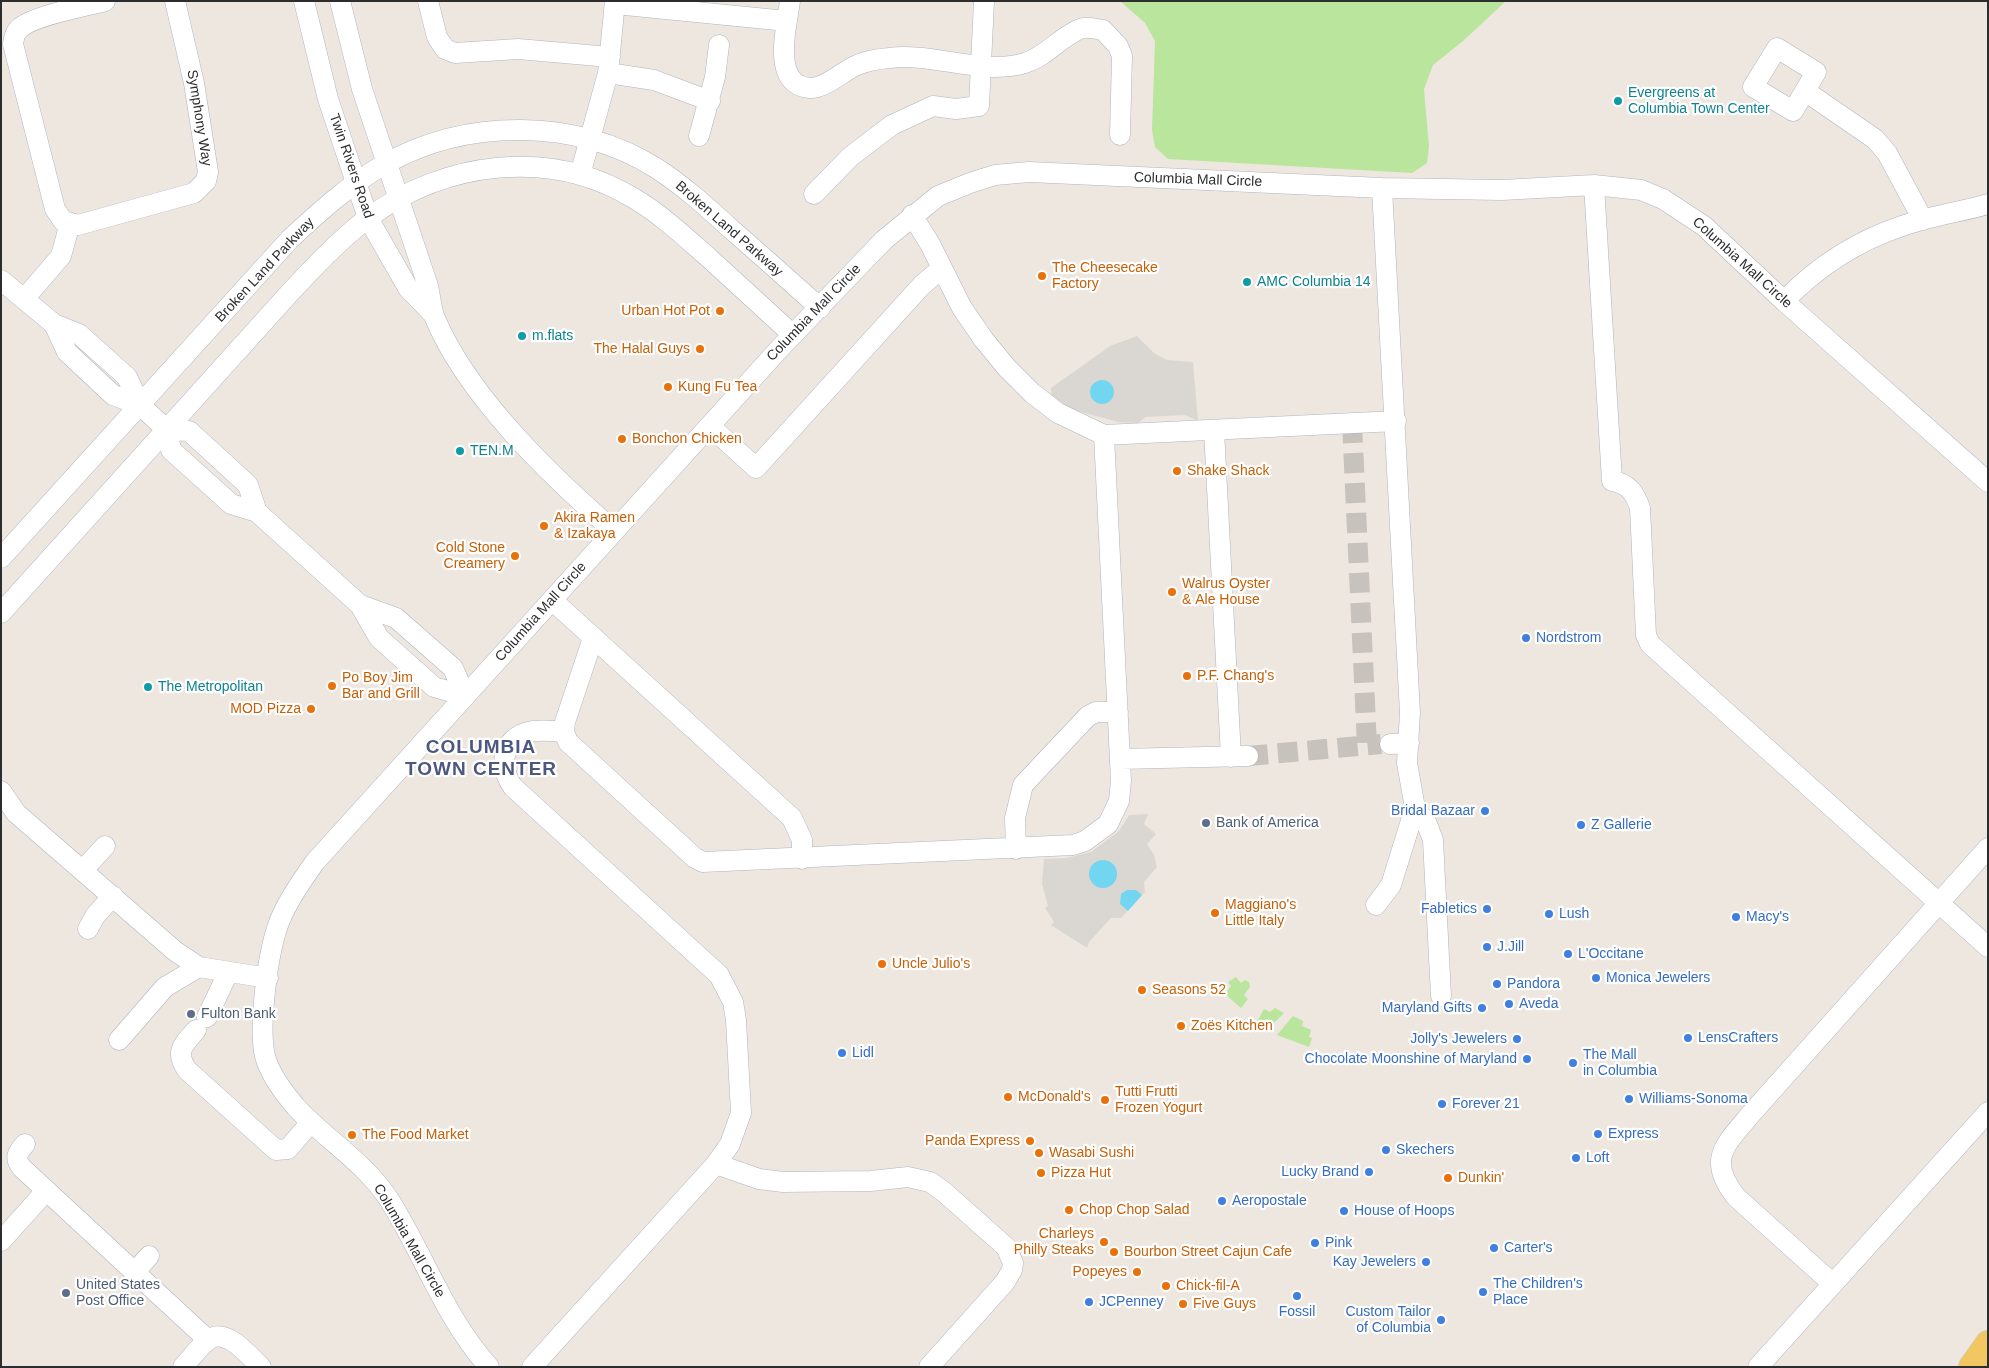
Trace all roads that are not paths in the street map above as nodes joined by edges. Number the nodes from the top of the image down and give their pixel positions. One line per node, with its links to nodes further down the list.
1 (105, 1): 11 (street)
2 (175, 1): 30 (street, Symphony Way)
3 (304, 1): 21 (street, Twin Rivers Road)
4 (340, 1): 19 (street, Twin Rivers Road)
5 (428, 1): 12 (street)
6 (790, 1): 9 (street)
7 (984, 1): 13 (street)
8 (615, 3): 9 (street); 12 (street)
9 (788, 21): 13 (street)
10 (719, 45): 15 (street)
11 (8, 58): 30 (street)
12 (609, 65): 15 (street); 18 (street)
13 (981, 65): 16 (street); 24 (street)
14 (1805, 91): 29 (street)
15 (710, 101): 17 (street)
16 (1120, 135)
17 (699, 136)
18 (590, 139): 19 (street, Broken Land Parkway); 20 (street); 34 (street, Broken Land Parkway)
19 (386, 164): 21 (street, Broken Land Parkway); 25 (street, Twin Rivers Road)
20 (580, 175): 25 (street); 36 (street)
21 (355, 184): 28 (street, Twin Rivers Road); 37 (street, Broken Land Parkway)
22 (1594, 185): 23 (street, Columbia Mall Circle); 33 (street, Columbia Mall Circle); 63 (street)
23 (1382, 188): 27 (street, Columbia Mall Circle); 38 (street)
24 (814, 194)
25 (398, 199): 28 (street); 35 (street, Twin Rivers Road)
26 (1988, 204): 29 (street)
27 (912, 215): 31 (street); 34 (street, Columbia Mall Circle)
28 (368, 218): 35 (street, Twin Rivers Road); 40 (street)
29 (1923, 220): 33 (street)
30 (66, 222): 32 (street); 32 (street)
31 (941, 270): 39 (street); 42 (street)
32 (18, 293): 37 (street)
33 (1784, 301): 43 (street, Columbia Mall Circle)
34 (820, 308): 36 (street, Columbia Mall Circle)
35 (434, 314): 44 (street, Twin Rivers Road)
36 (793, 335): 39 (street, Columbia Mall Circle)
37 (140, 405): 40 (street); 45 (street, Broken Land Parkway)
38 (1396, 421): 41 (street); 55 (street)
39 (710, 426): 44 (street, Columbia Mall Circle)
40 (167, 430): 47 (street); 48 (street)
41 (1214, 430): 42 (street); 53 (street)
42 (1104, 434): 51 (street)
43 (1988, 482)
44 (614, 531): 46 (street, Columbia Mall Circle)
45 (1, 558)
46 (552, 600): 49 (street); 50 (street, Columbia Mall Circle)
47 (360, 605): 50 (street); 50 (street)
48 (1, 613)
49 (593, 638): 52 (street); 60 (street)
50 (465, 696): 69 (street, Columbia Mall Circle)
51 (1118, 712): 53 (street); 59 (street)
52 (564, 732): 60 (street); 75 (street)
53 (1120, 759): 59 (street)
54 (1, 791): 56 (street)
55 (1415, 808): 64 (street); 70 (street)
56 (8, 810): 61 (street)
57 (105, 846): 61 (street)
58 (1988, 848): 63 (street)
59 (1016, 849): 60 (street)
60 (802, 859)
61 (83, 870): 62 (street)
62 (113, 896): 65 (street); 67 (street)
63 (1939, 903): 66 (street); 80 (street)
64 (1376, 905)
65 (88, 929)
66 (1988, 948)
67 (199, 967): 68 (street); 71 (street)
68 (228, 973): 69 (street); 73 (street)
69 (268, 978): 73 (street, Columbia Mall Circle)
70 (1440, 996)
71 (119, 1040)
72 (1988, 1112): 80 (street)
73 (311, 1122): 85 (street, Columbia Mall Circle)
74 (25, 1144): 76 (street)
75 (716, 1164): 86 (street); 87 (street)
76 (46, 1191): 77 (street); 79 (street)
77 (1, 1241)
78 (149, 1256): 79 (street)
79 (135, 1272): 81 (street)
80 (1833, 1284): 88 (street)
81 (208, 1340): 83 (street); 84 (street)
82 (1988, 1343): 89 (main road)
83 (184, 1367)
84 (261, 1367)
85 (488, 1367)
86 (532, 1367)
87 (929, 1367)
88 (1758, 1367)
89 (1971, 1367)

